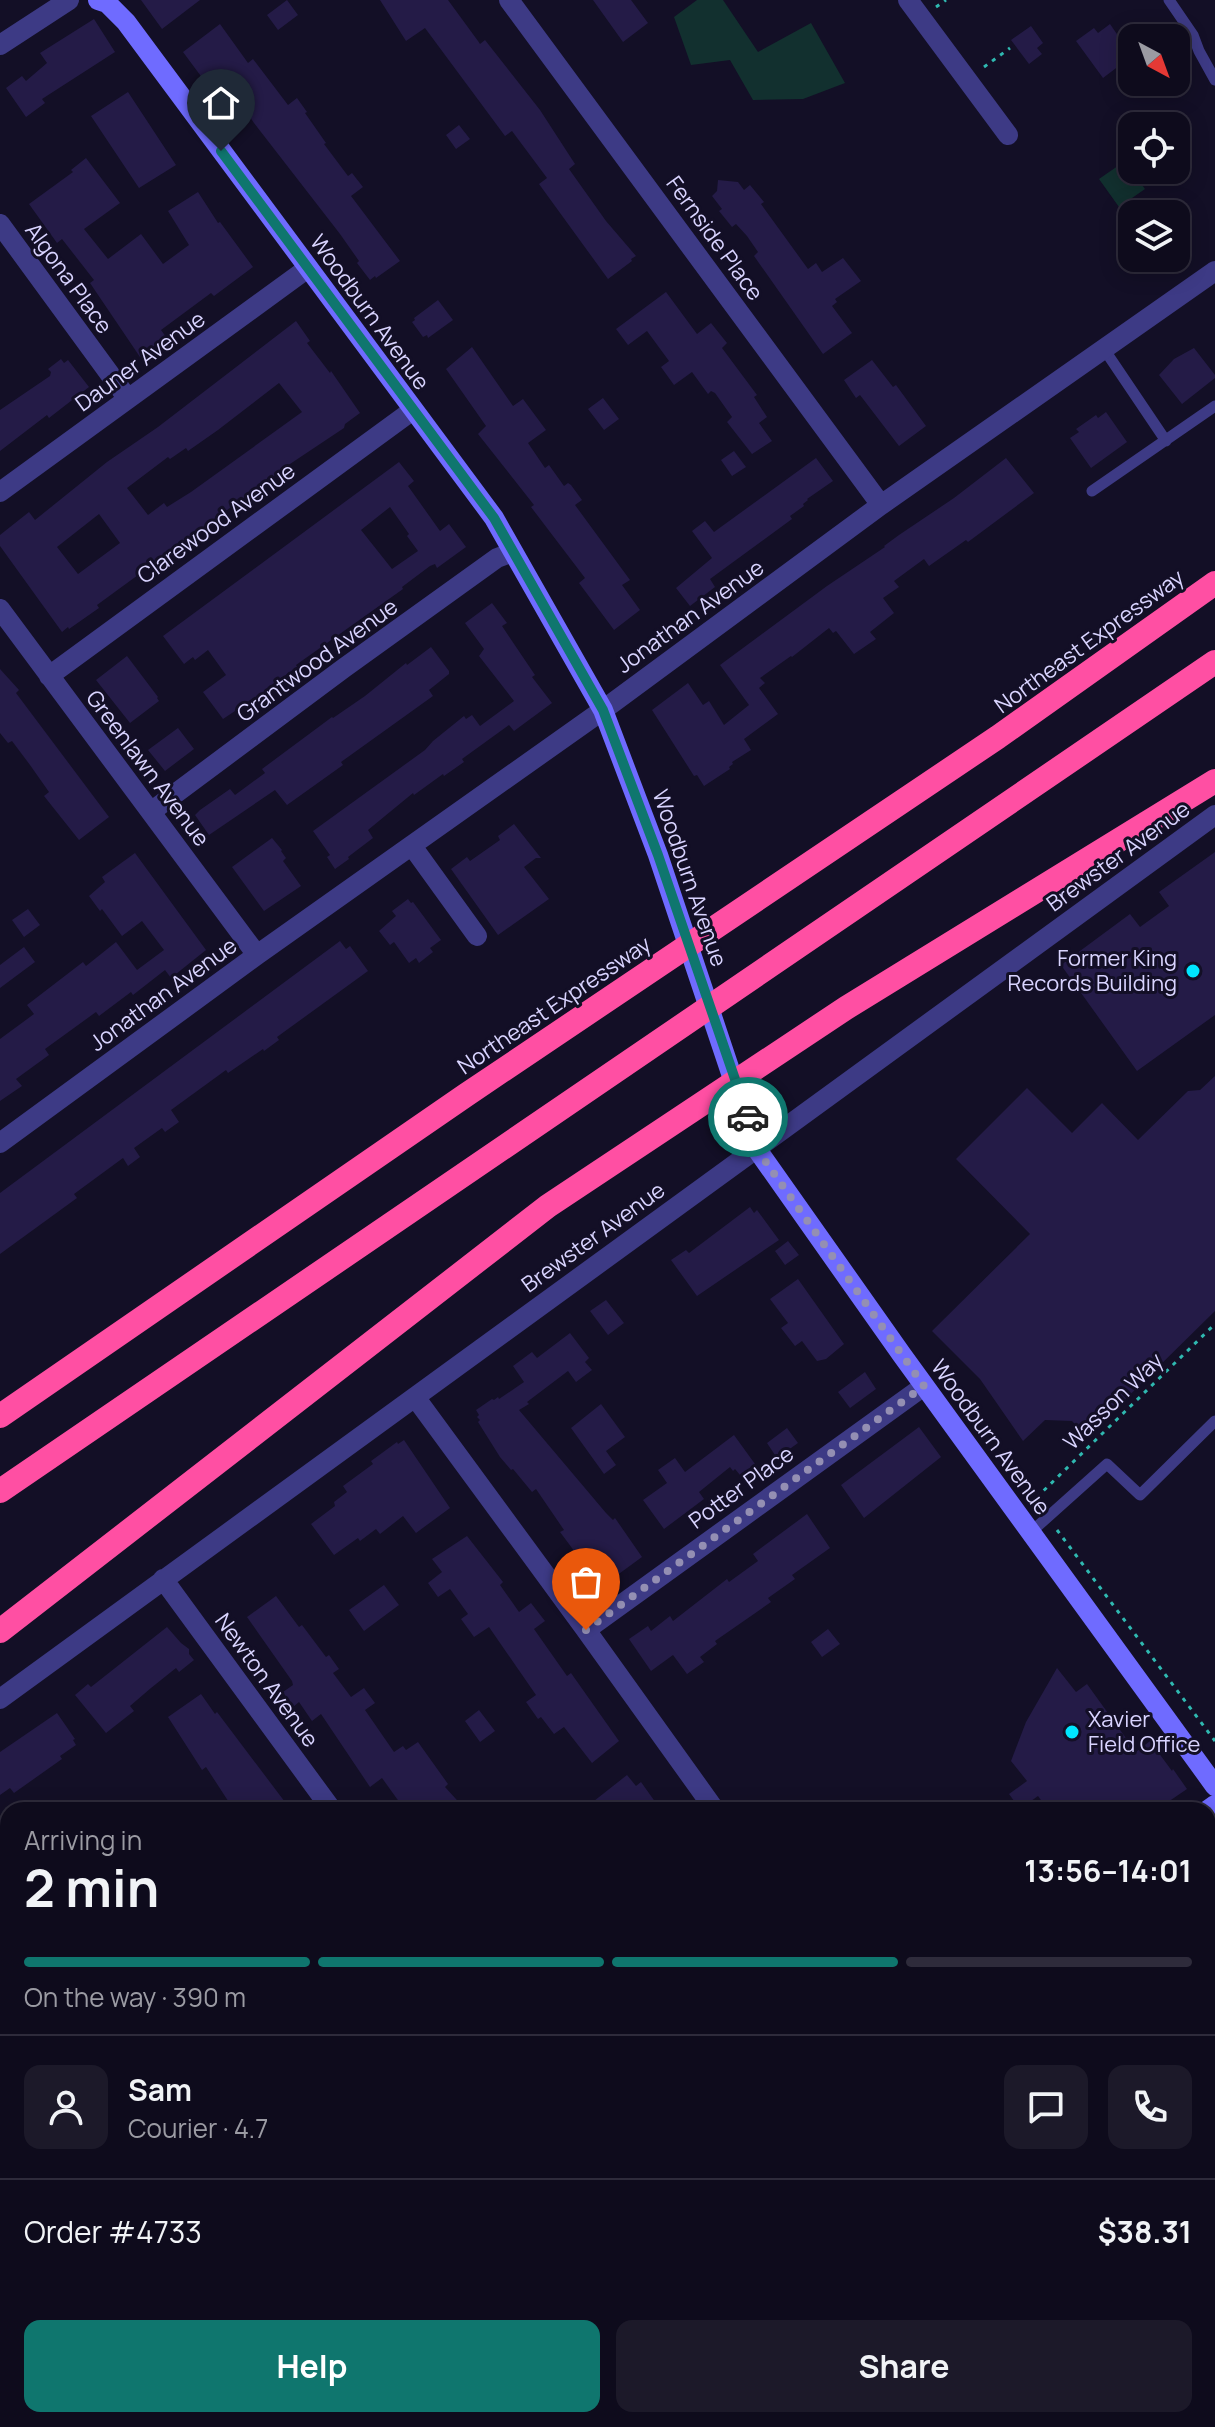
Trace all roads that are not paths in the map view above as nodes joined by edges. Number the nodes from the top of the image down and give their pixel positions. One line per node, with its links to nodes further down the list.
1 (69, 0): 6 (street)
2 (98, 0): 10 (street, Woodburn Avenue)
3 (509, 0): 19 (street, Fernside Place)
4 (908, 0): 8 (street)
5 (1169, 0): 7 (lane)
6 (0, 45)
7 (1215, 80)
8 (1008, 135)
9 (0, 224): 13 (street, Algona Place)
10 (308, 268): 13 (street, Dauner Avenue); 15 (street, Woodburn Avenue)
11 (1215, 271): 12 (street, Jonathan Avenue)
12 (1104, 349): 16 (lane); 19 (street, Jonathan Avenue)
13 (128, 399): 18 (street, Dauner Avenue)
14 (1215, 406): 16 (lane)
15 (413, 410): 20 (street, Woodburn Avenue); 24 (street, Clarewood Avenue)
16 (1166, 441): 17 (lane)
17 (1092, 491)
18 (0, 492)
19 (881, 505): 25 (street, Jonathan Avenue)
20 (513, 552): 25 (street, Woodburn Avenue); 27 (street, Grantwood Avenue)
21 (1215, 583): 36 (highway, Northeast Expressway)
22 (0, 609): 24 (street, Greenlawn Avenue)
23 (1215, 662): 38 (highway)
24 (49, 676): 27 (street, Greenlawn Avenue)
25 (603, 710): 29 (street, Jonathan Avenue); 33 (street, Woodburn Avenue)
26 (1215, 781): 42 (highway)
27 (152, 811): 31 (street, Greenlawn Avenue)
28 (1215, 815): 33 (street, Brewster Avenue)
29 (412, 846): 30 (street); 31 (street, Jonathan Avenue)
30 (477, 936)
31 (257, 955): 32 (street, Jonathan Avenue)
32 (0, 1143)
33 (756, 1148): 34 (street, Woodburn Avenue); 35 (street, Brewster Avenue)
34 (924, 1386): 39 (street, Woodburn Avenue); 41 (street, Potter Place)
35 (415, 1397): 40 (street, Brewster Avenue); 41 (street)
36 (0, 1416)
37 (1215, 1421): 39 (lane)
38 (0, 1491)
39 (1031, 1532): 44 (street, Woodburn Avenue)
40 (163, 1579): 43 (street, Brewster Avenue); 45 (street, Newton Avenue)
41 (586, 1630): 46 (street)
42 (0, 1631)
43 (0, 1699)
44 (1215, 1786)
45 (326, 1802)
46 (709, 1802)

